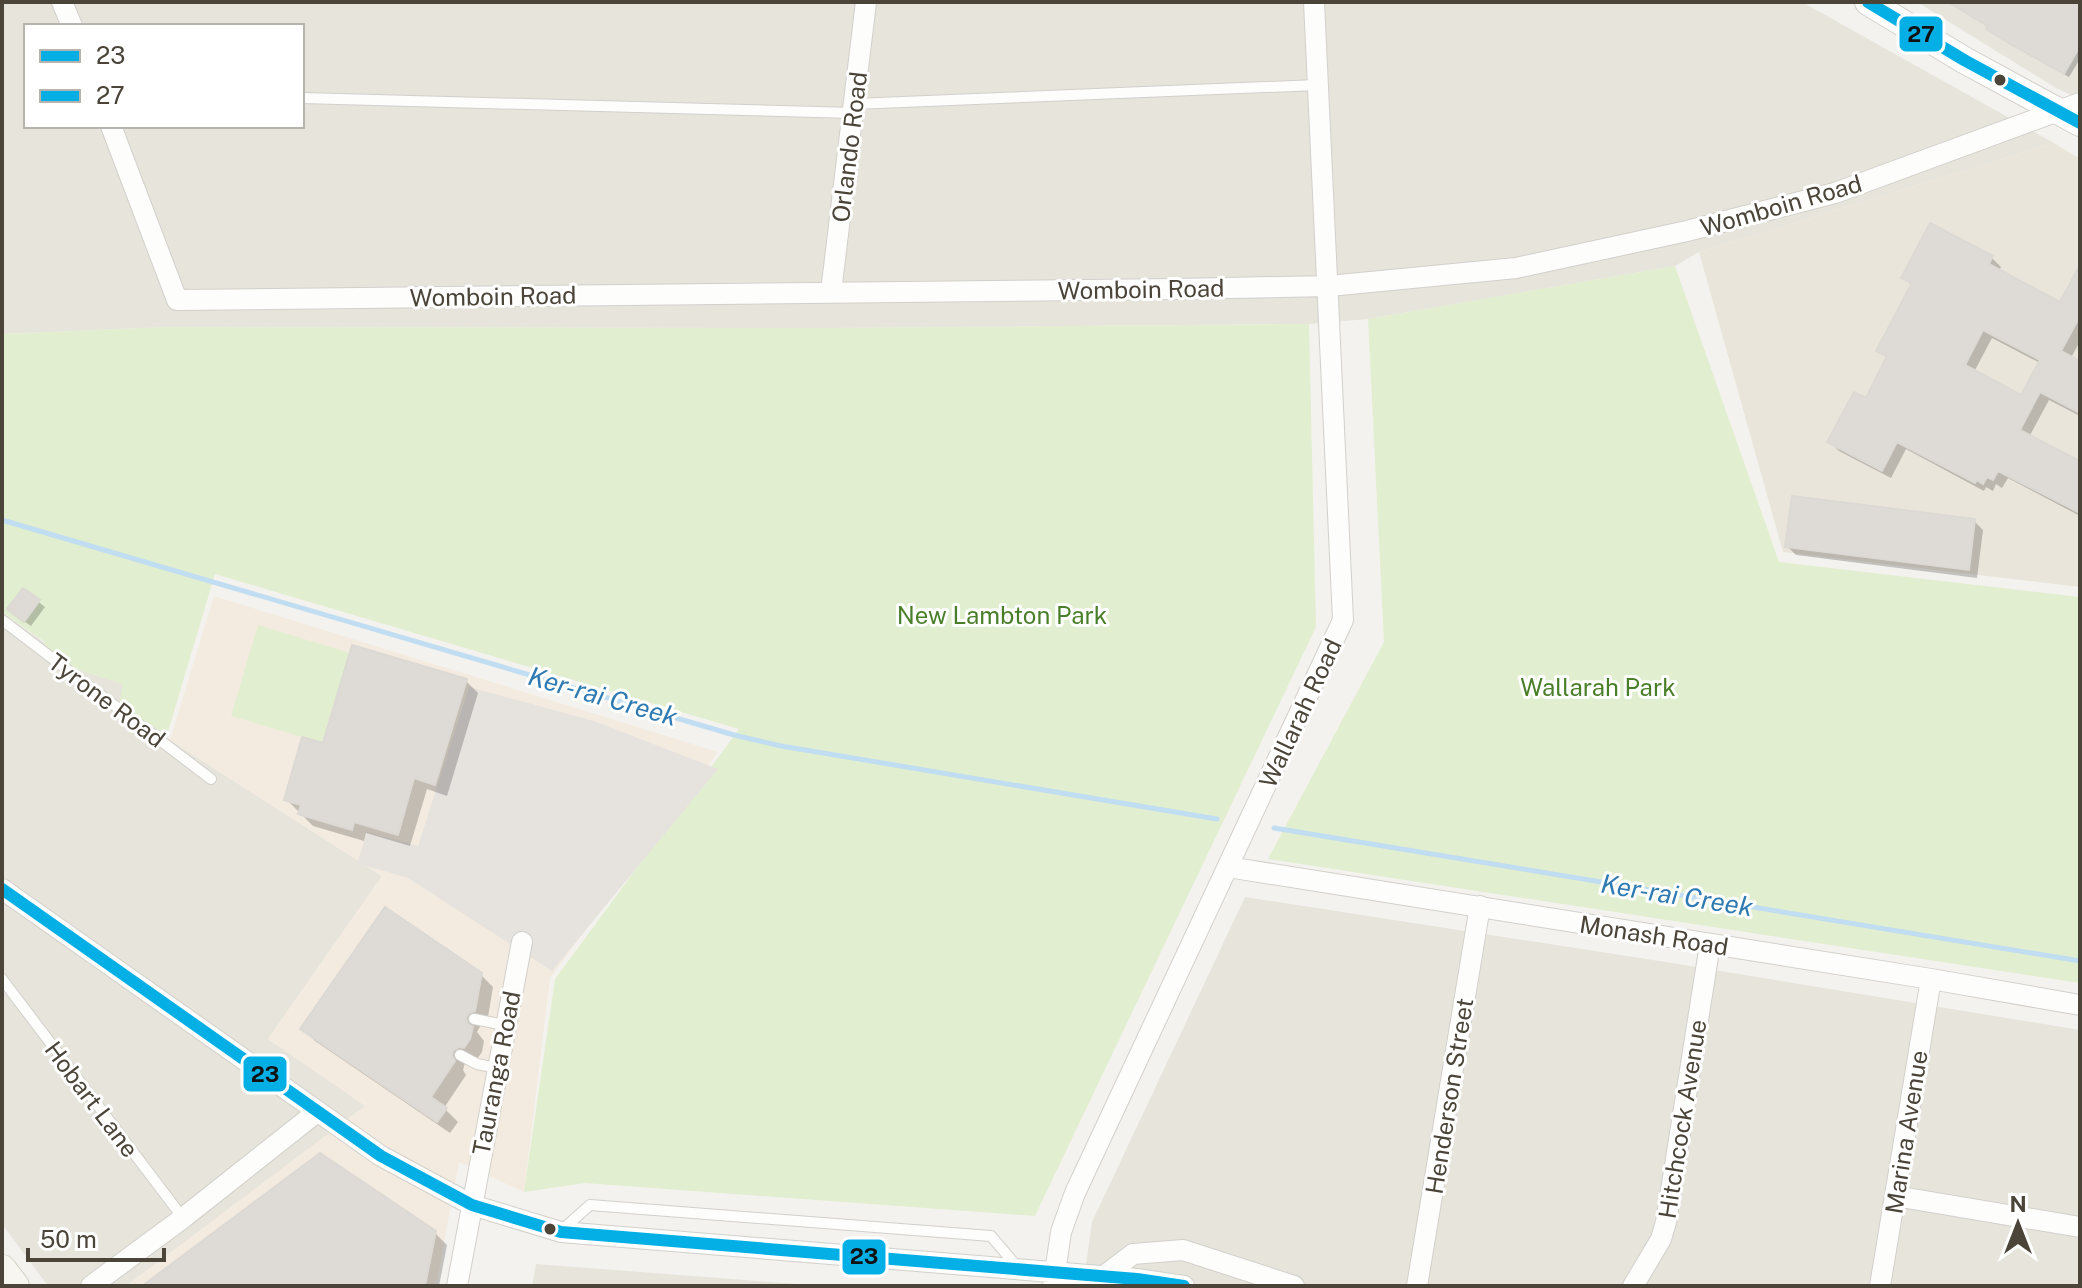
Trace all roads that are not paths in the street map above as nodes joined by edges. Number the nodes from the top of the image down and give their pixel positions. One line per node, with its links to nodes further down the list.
1 (62, 2): 5 (street)
2 (866, 2): 8 (street, Orlando Road)
3 (1314, 2): 6 (street, Wallarah Road)
4 (1868, 2): 9 (street)
5 (71, 24)
6 (1317, 85): 8 (lane); 11 (street, Wallarah Road)
7 (304, 98): 8 (lane)
8 (853, 109): 12 (street, Orlando Road)
9 (2073, 113): 11 (street, Womboin Road)
10 (112, 128): 12 (street, Womboin Road)
11 (1329, 286): 12 (street, Womboin Road); 15 (street, Wallarah Road)
12 (831, 292)
13 (2, 620): 14 (lane, Tyrone Road)
14 (211, 779)
15 (1228, 867): 17 (street, Monash Road); 36 (street, Wallarah Road)
16 (2, 889): 27 (street)
17 (1480, 906): 19 (street, Monash Road); 42 (street, Henderson Street)
18 (522, 942): 24 (street, Tauranga Road)
19 (1710, 944): 21 (street, Monash Road); 43 (street, Hitchcock Avenue)
20 (2, 979): 30 (lane, Hobart Lane)
21 (1931, 979): 22 (street, Monash Road); 28 (street, Marina Avenue)
22 (2080, 1005)
23 (474, 1019): 24 (lane)
24 (505, 1025): 26 (street, Tauranga Road)
25 (460, 1055): 26 (lane)
26 (497, 1068): 29 (street, Tauranga Road)
27 (317, 1112): 29 (street); 30 (street)
28 (1895, 1196): 31 (street); 44 (street, Marina Avenue)
29 (472, 1205): 32 (street); 39 (street, Tauranga Road)
30 (183, 1218): 38 (street)
31 (2080, 1227)
32 (561, 1232): 34 (street); 34 (lane)
33 (2, 1269): 37 (main road)
34 (1019, 1269): 36 (street)
35 (1104, 1276): 36 (street); 40 (street); 41 (street)
36 (1054, 1279)
37 (15, 1286)
38 (91, 1286)
39 (457, 1286)
40 (1184, 1286)
41 (1294, 1286)
42 (1417, 1286)
43 (1633, 1286)
44 (1880, 1286)

